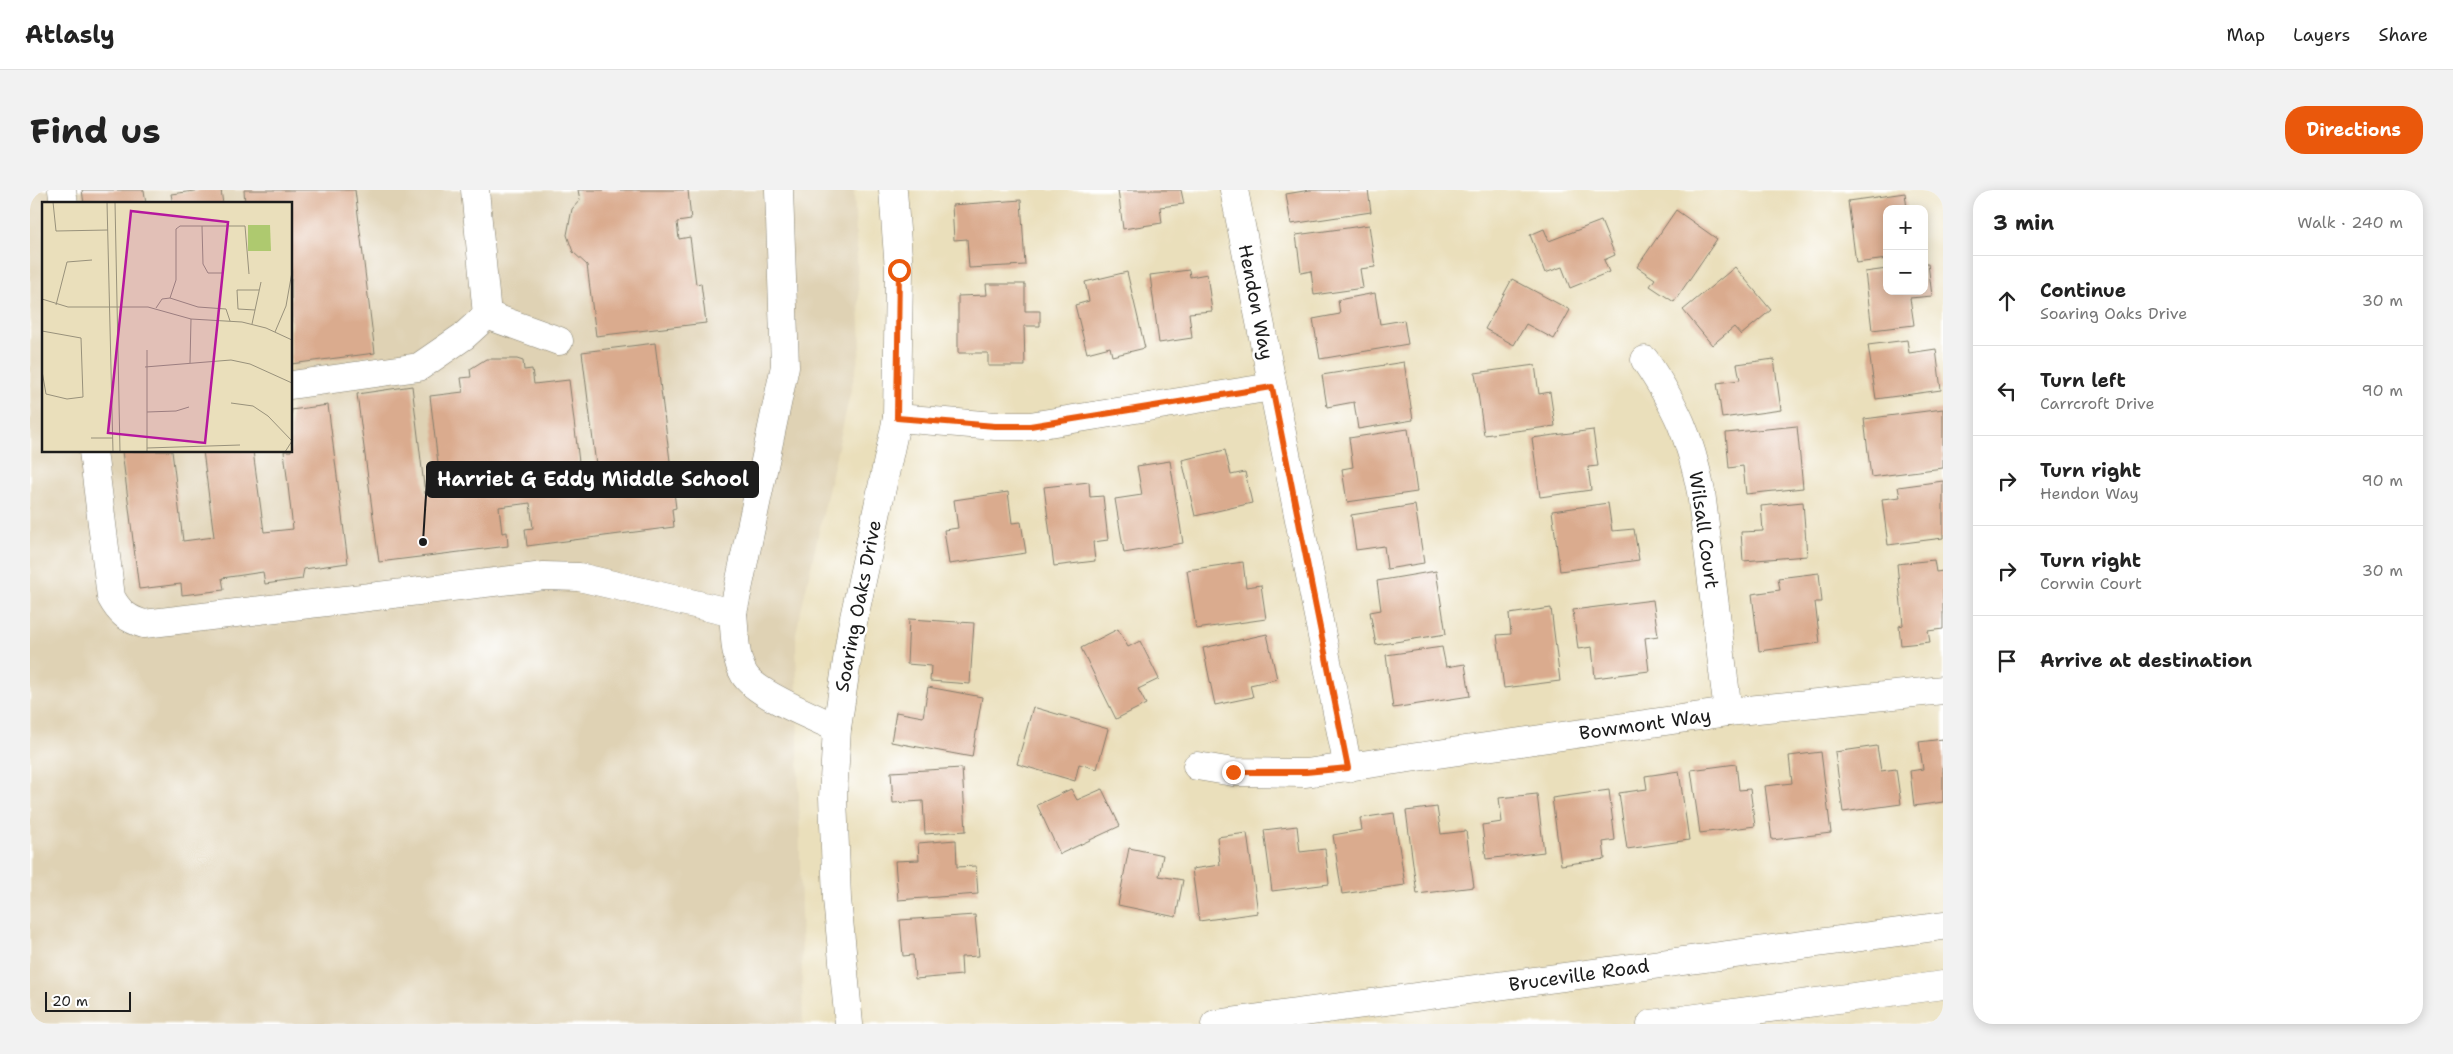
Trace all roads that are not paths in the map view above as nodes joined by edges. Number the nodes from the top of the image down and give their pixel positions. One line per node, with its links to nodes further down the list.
1 (475, 190): 5 (street)
2 (779, 190): 12 (street)
3 (893, 190): 10 (street, Soaring Oaks Drive)
4 (1234, 190): 9 (street, Hendon Way)
5 (487, 315): 6 (street); 8 (street)
6 (559, 341)
7 (1645, 360): 14 (street, Wilsall Court)
8 (292, 385)
9 (1272, 387): 10 (street); 17 (street, Hendon Way)
10 (897, 418): 15 (street, Soaring Oaks Drive)
11 (94, 452): 12 (street)
12 (733, 613): 15 (street)
13 (1943, 690): 14 (street, Bowmont Way)
14 (1728, 712): 17 (street, Bowmont Way)
15 (837, 728): 20 (street, Soaring Oaks Drive)
16 (1197, 766): 17 (street, Bowmont Way)
17 (1348, 768)
18 (1943, 926): 21 (street, Bruceville Road)
19 (1943, 985): 22 (street)
20 (849, 1024)
21 (1215, 1024)
22 (1651, 1024)

